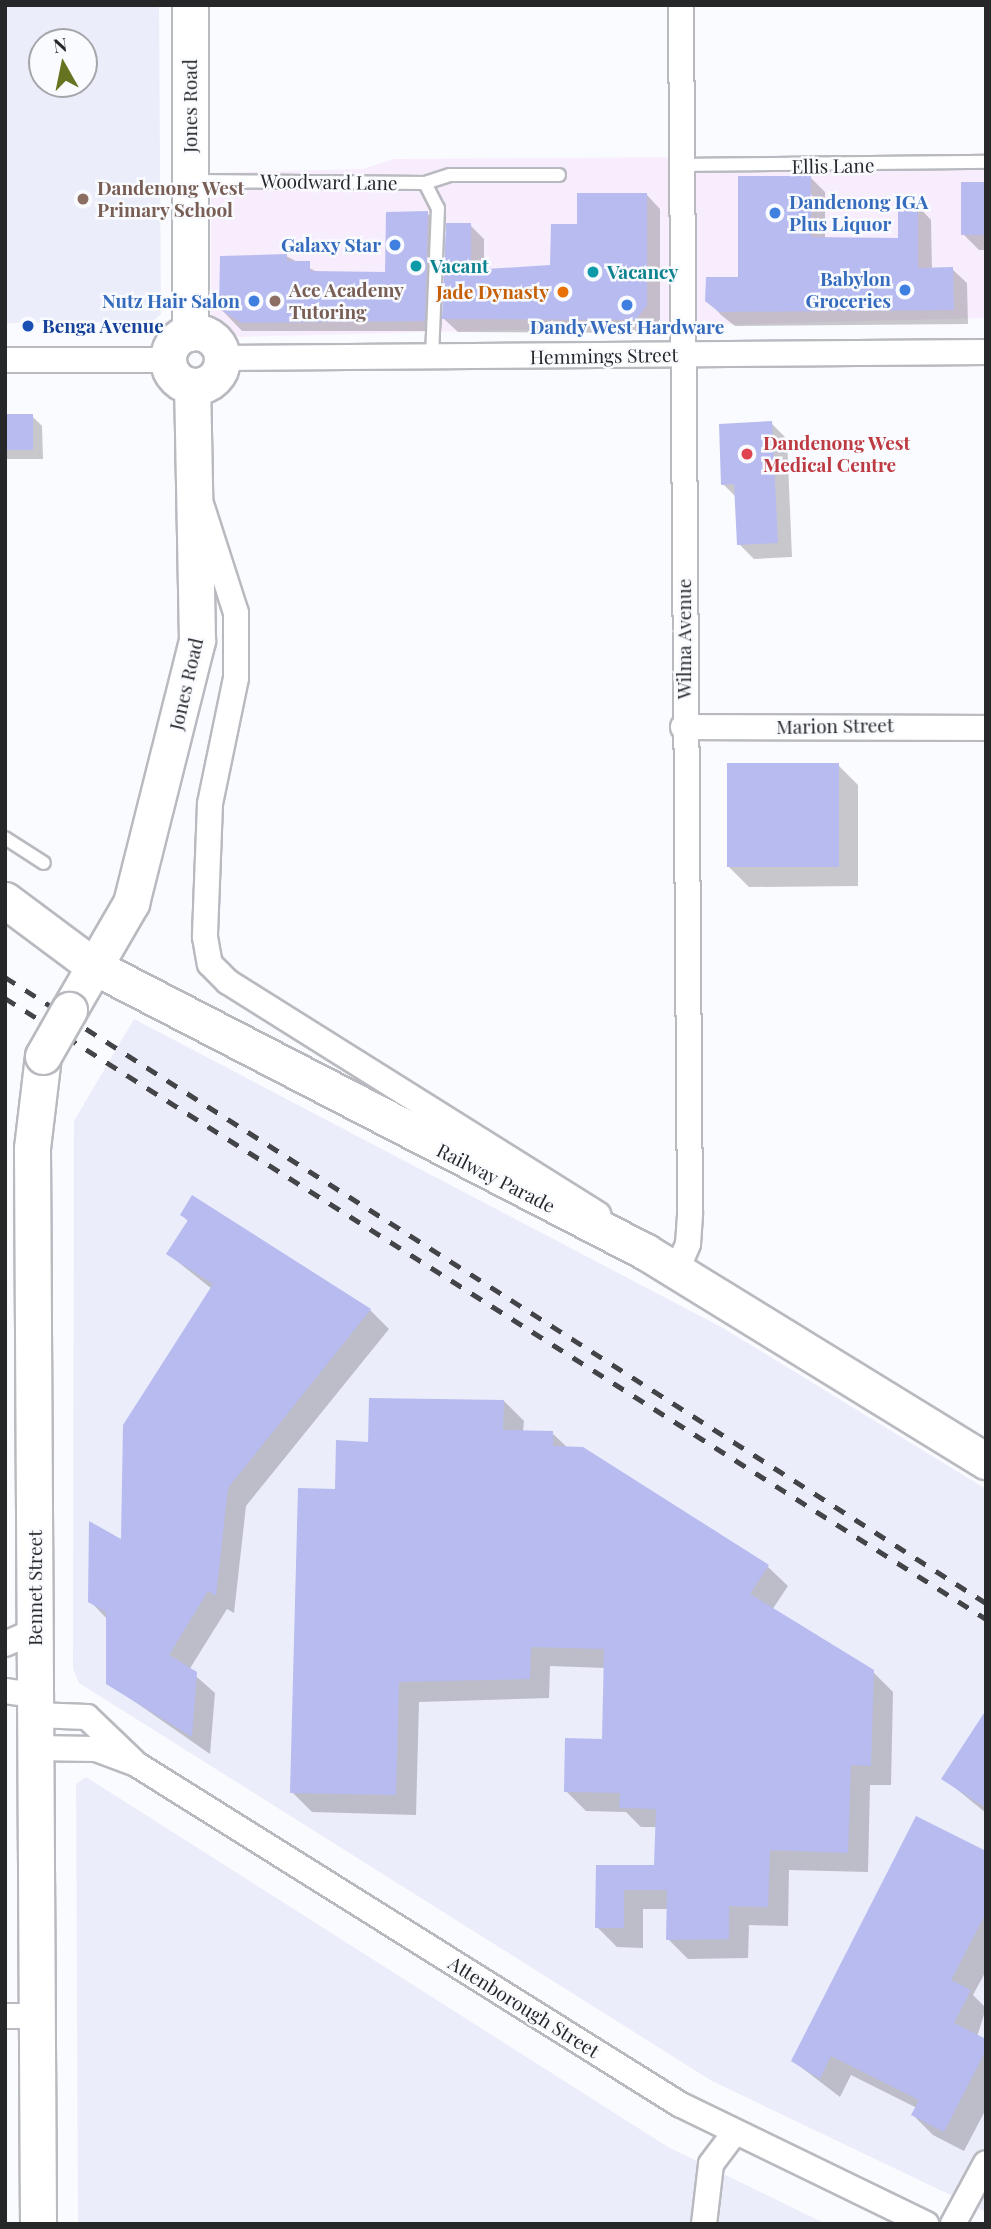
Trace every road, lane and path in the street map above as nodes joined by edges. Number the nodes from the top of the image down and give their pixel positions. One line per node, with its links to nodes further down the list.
1 (190, 5): 6 (main road, Jones Road)
2 (681, 5): 4 (street, Wilma Avenue)
3 (986, 162): 4 (lane, Ellis Lane)
4 (681, 165): 10 (street, Wilma Avenue)
5 (559, 175): 7 (lane, Woodward Lane)
6 (190, 181): 7 (lane, Woodward Lane); 8 (main road, Jones Road)
7 (425, 183): 12 (lane, Woodward Lane)
8 (190, 333): 11 (main road); 14 (main road)
9 (986, 352): 10 (street, Hemmings Street)
10 (683, 354): 12 (street, Hemmings Street); 17 (street, Wilma Avenue)
11 (222, 358): 12 (street, Hemmings Street); 15 (main road)
12 (432, 359)
13 (5, 360): 14 (street)
14 (167, 360): 15 (main road)
15 (192, 387): 16 (main road, Jones Road)
16 (197, 493): 22 (main road, Jones Road); 23 (street)
17 (683, 727): 18 (street, Marion Street); 24 (street, Wilma Avenue)
18 (986, 728)
19 (5, 838): 20 (lane)
20 (44, 863)
21 (5, 900): 22 (main road, Railway Parade)
22 (95, 967): 23 (main road, Railway Parade); 26 (main road, Bennet Street, bridge)
23 (646, 1252): 24 (main road, Railway Parade)
24 (677, 1270): 25 (main road, Railway Parade)
25 (986, 1461)
26 (20, 1637): 27 (main road, Bennet Street)
27 (28, 1712): 28 (street, Attenborough Street); 28 (street, Attenborough Street); 29 (main road, Bennet Street)
28 (136, 1764): 30 (street, Attenborough Street)
29 (21, 2016): 32 (main road, Bennet Street)
30 (735, 2132): 33 (street); 34 (street, Attenborough Street)
31 (986, 2163): 35 (street)
32 (38, 2224)
33 (704, 2224)
34 (926, 2224)
35 (953, 2224)

